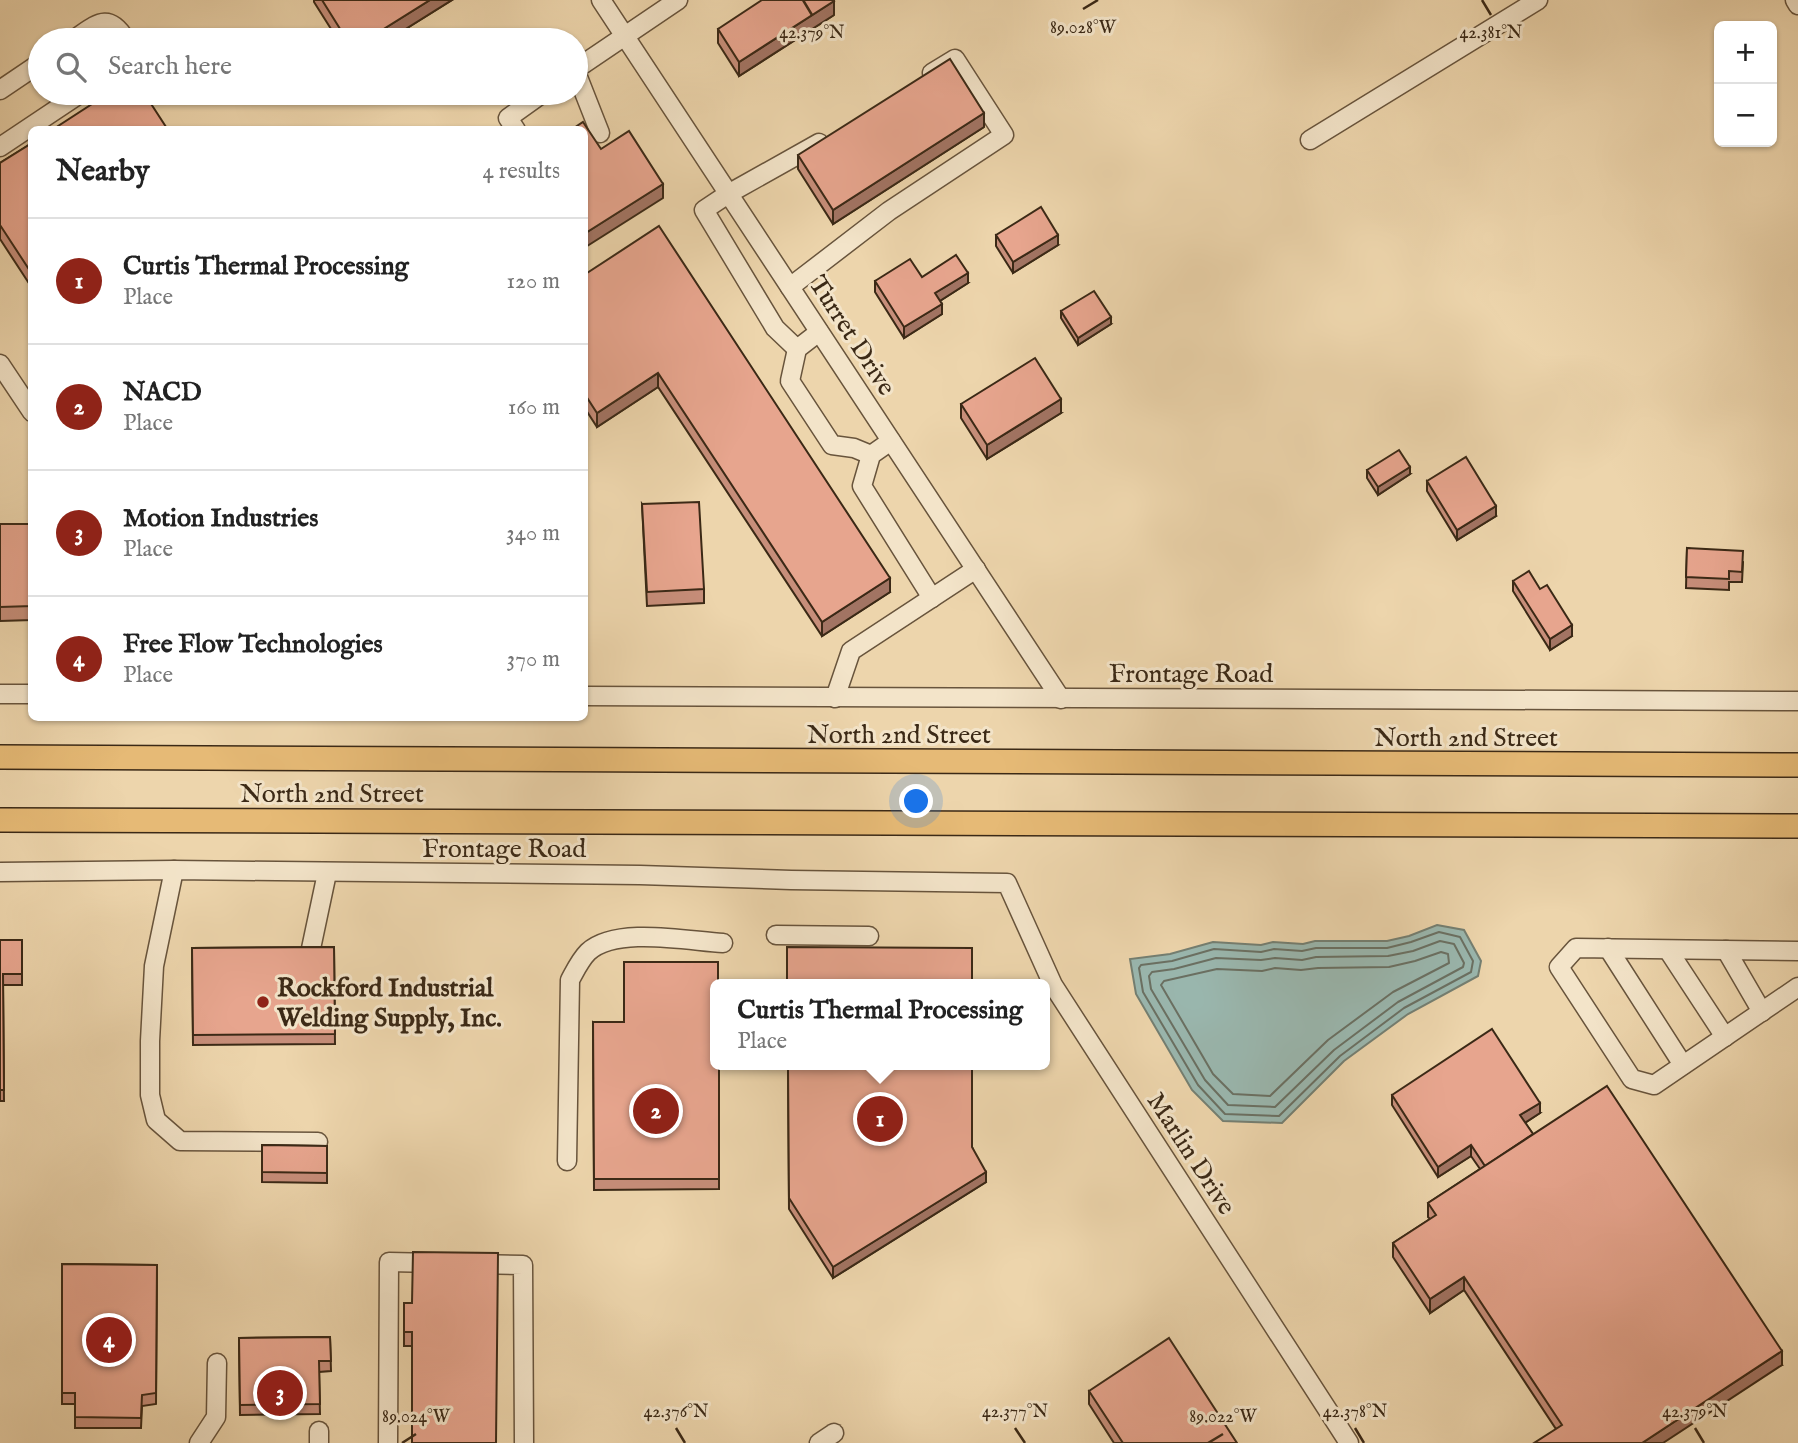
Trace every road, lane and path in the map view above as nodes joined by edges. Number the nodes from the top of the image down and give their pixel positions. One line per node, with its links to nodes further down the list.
1 (601, 0): 8 (street, Turret Drive)
2 (678, 0): 8 (street)
3 (1538, 0): 21 (street)
4 (1795, 0): 5 (street)
5 (1798, 5)
6 (91, 28): 7 (street)
7 (117, 28)
8 (624, 35): 9 (street); 23 (street, Turret Drive)
9 (588, 62)
10 (28, 71): 12 (street)
11 (921, 80): 24 (street)
12 (0, 90)
13 (588, 102): 20 (street)
14 (63, 105): 16 (street)
15 (526, 105): 17 (street)
16 (32, 126)
17 (513, 126)
18 (28, 128): 22 (street)
19 (839, 131): 23 (street)
20 (600, 133)
21 (1310, 139)
22 (0, 147)
23 (728, 194): 24 (street, Turret Drive); 26 (street)
24 (790, 287): 25 (street, Turret Drive)
25 (819, 332): 26 (street); 29 (street, Turret Drive)
26 (797, 349): 30 (street)
27 (0, 364): 28 (street)
28 (28, 406)
29 (891, 441): 30 (street); 31 (street, Turret Drive)
30 (871, 455): 32 (street)
31 (976, 569): 32 (street); 37 (street, Turret Drive)
32 (932, 598): 36 (street)
33 (0, 694): 34 (street)
34 (28, 694)
35 (588, 696): 36 (street, Frontage Road)
36 (835, 698): 37 (street, Frontage Road)
37 (1062, 699): 38 (street, Frontage Road)
38 (1798, 701)
39 (0, 757): 40 (main road, North 2nd Street)
40 (1798, 765)
41 (0, 820): 42 (main road, North 2nd Street)
42 (1798, 826)
43 (174, 870): 44 (street, Frontage Road); 45 (street, Frontage Road); 61 (street)
44 (0, 872)
45 (327, 873): 46 (street, Frontage Road); 54 (street)
46 (1007, 883): 55 (street, Marlin Drive)
47 (776, 935): 48 (street)
48 (869, 936)
49 (723, 943): 62 (street)
50 (1608, 948): 51 (street); 60 (street); 60 (street)
51 (1668, 950): 52 (street); 59 (street)
52 (1726, 950): 53 (street); 58 (street)
53 (1798, 951)
54 (309, 958)
55 (1049, 979)
56 (1050, 980): 67 (street, Marlin Drive)
57 (1798, 987): 58 (street)
58 (1762, 1012): 59 (street)
59 (1725, 1037): 60 (street)
60 (1683, 1065)
61 (318, 1142)
62 (566, 1161)
63 (217, 1363): 64 (street)
64 (199, 1443)
65 (388, 1443): 66 (street)
66 (524, 1443)
67 (1349, 1443)

